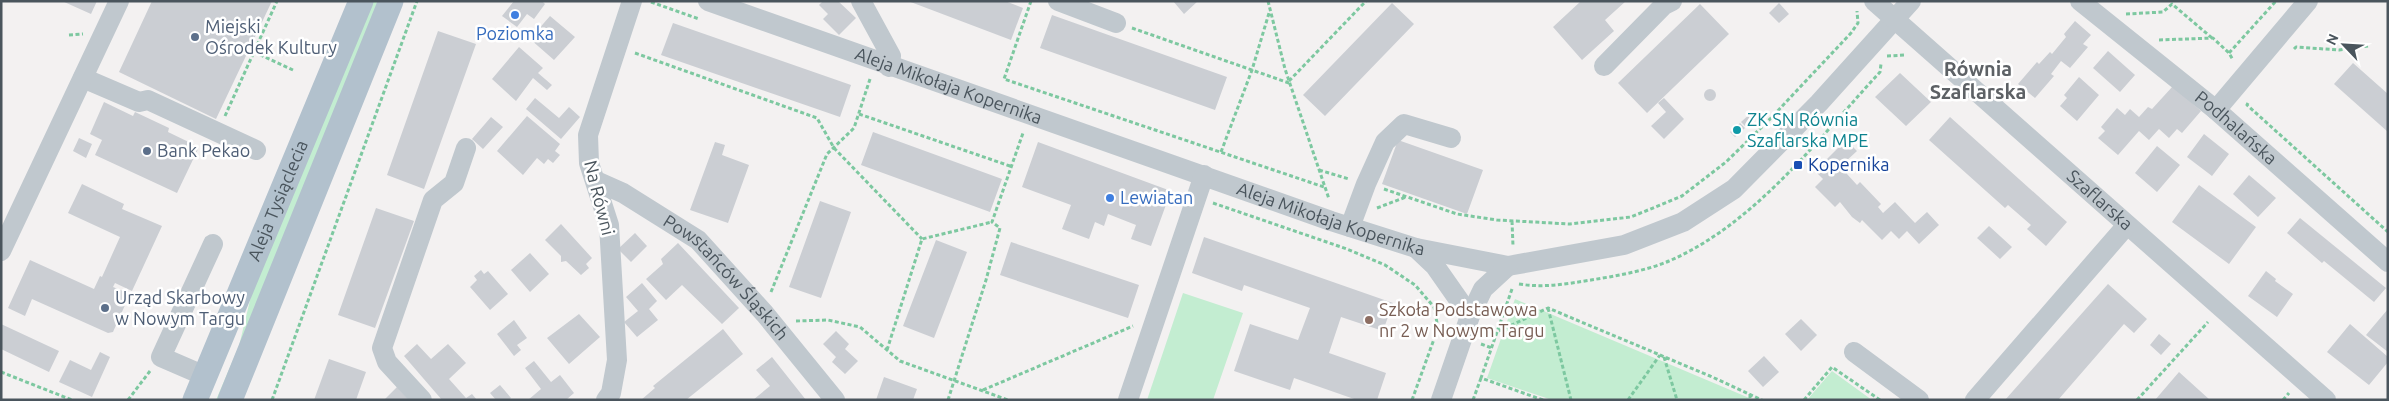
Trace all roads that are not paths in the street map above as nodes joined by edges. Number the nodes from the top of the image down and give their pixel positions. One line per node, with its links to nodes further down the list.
1 (119, 1): 17 (street)
2 (362, 1): 33 (main road, Aleja Tysiąclecia)
3 (391, 1): 35 (main road, Aleja Tysiąclecia)
4 (632, 1): 23 (street, Na Równi)
5 (861, 1): 16 (street)
6 (1058, 1): 14 (street)
7 (1672, 1): 15 (street)
8 (1874, 1): 13 (street, Szaflarska)
9 (1911, 1): 13 (street, Aleja Mikołaja Kopernika)
10 (2080, 1): 18 (street, Podhalańska)
11 (2308, 1): 18 (street)
12 (704, 10): 16 (street, Aleja Mikołaja Kopernika)
13 (1894, 19): 24 (street, Szaflarska); 30 (street, Aleja Mikołaja Kopernika)
14 (1116, 23)
15 (1604, 66)
16 (884, 75): 22 (street, Aleja Mikołaja Kopernika)
17 (83, 78): 21 (street); 28 (street)
18 (2216, 110): 29 (street, Podhalańska)
19 (1451, 138): 25 (street)
20 (466, 148): 36 (street)
21 (256, 150)
22 (1204, 175): 25 (street, Aleja Mikołaja Kopernika); 39 (street)
23 (596, 181): 37 (street, Na Równi); 38 (street, Powstańców Śląskich)
24 (2127, 225): 42 (street); 43 (street, Szaflarska)
25 (1350, 227): 27 (street, Aleja Mikołaja Kopernika)
26 (213, 244): 33 (street)
27 (1416, 248): 30 (street, Aleja Mikołaja Kopernika); 31 (street)
28 (1, 251)
29 (2388, 262)
30 (1508, 266): 31 (street)
31 (1470, 316): 40 (street)
32 (1854, 352): 41 (street)
33 (205, 376): 34 (main road, Aleja Tysiąclecia)
34 (196, 400)
35 (230, 400)
36 (422, 400)
37 (606, 400)
38 (835, 400)
39 (1128, 400)
40 (1441, 400)
41 (1919, 400)
42 (1975, 400)
43 (2326, 400)

